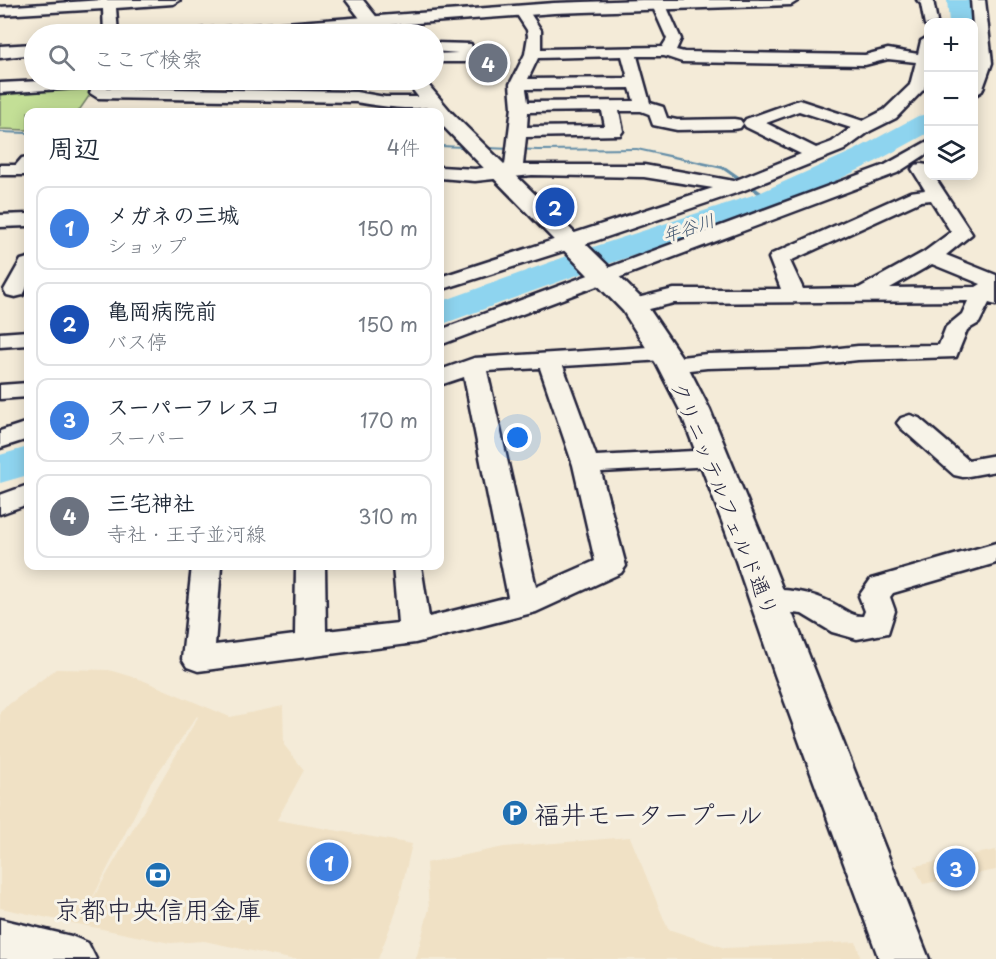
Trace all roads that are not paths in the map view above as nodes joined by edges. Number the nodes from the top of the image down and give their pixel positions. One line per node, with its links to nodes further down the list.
1 (173, 0): 6 (street)
2 (354, 0): 12 (main road)
3 (791, 0): 7 (main road)
4 (924, 0): 10 (street)
5 (978, 0): 24 (street)
6 (109, 2): 9 (street); 11 (street)
7 (651, 2): 8 (main road); 16 (street)
8 (520, 10): 13 (main road); 19 (street)
9 (0, 11)
10 (930, 18)
11 (110, 24)
12 (373, 24)
13 (408, 24)
14 (444, 47): 21 (street)
15 (24, 50): 17 (main road)
16 (666, 51): 18 (street); 22 (street)
17 (0, 52)
18 (629, 53): 20 (street); 25 (street)
19 (533, 54): 20 (street); 26 (street)
20 (580, 54): 27 (street)
21 (444, 58)
22 (924, 59): 42 (street)
23 (996, 70): 30 (street)
24 (978, 79)
25 (638, 83): 27 (street); 36 (street)
26 (518, 84): 27 (street); 37 (street)
27 (584, 84)
28 (24, 87): 29 (street)
29 (0, 88)
30 (978, 89)
31 (99, 90): 32 (street)
32 (152, 90)
33 (252, 90): 35 (street)
34 (422, 90): 35 (main road, クリニッテルフェルド通り)
35 (431, 102): 39 (main road, クリニッテルフェルド通り)
36 (643, 106): 38 (street); 41 (street)
37 (520, 107): 38 (street); 43 (street)
38 (610, 107): 43 (street)
39 (437, 108)
40 (444, 115): 50 (main road, クリニッテルフェルド通り)
41 (734, 124)
42 (864, 127): 45 (street); 45 (street)
43 (517, 132): 50 (street)
44 (924, 148): 56 (street)
45 (816, 155): 51 (street)
46 (24, 167): 47 (street)
47 (0, 170)
48 (921, 170): 52 (street)
49 (444, 173): 50 (street)
50 (502, 173): 51 (street); 56 (main road, クリニッテルフェルド通り)
51 (735, 187): 56 (street)
52 (937, 194): 55 (street); 62 (street)
53 (24, 220): 54 (street)
54 (0, 221)
55 (931, 256): 59 (street); 61 (street)
56 (587, 259): 58 (street); 63 (main road, クリニッテルフェルド通り); 64 (street)
57 (24, 272): 60 (street)
58 (444, 283)
59 (992, 289): 61 (street); 67 (street)
60 (15, 290)
61 (862, 295): 62 (street)
62 (795, 296): 63 (street)
63 (633, 306): 67 (main road, クリニッテルフェルド通り)
64 (444, 336)
65 (24, 338): 66 (street)
66 (0, 340)
67 (668, 359): 68 (street); 76 (main road, クリニッテルフェルド通り)
68 (549, 360): 69 (street); 78 (street)
69 (474, 365): 70 (street); 86 (street)
70 (444, 376)
71 (24, 390): 72 (street)
72 (0, 392)
73 (910, 423): 77 (street)
74 (24, 431): 75 (street)
75 (0, 440)
76 (713, 458): 78 (street); 85 (main road, クリニッテルフェルド通り)
77 (996, 463)
78 (586, 465): 86 (street)
79 (24, 496): 80 (street)
80 (0, 505)
81 (996, 553): 85 (street)
82 (206, 570): 88 (street)
83 (310, 570): 88 (street)
84 (407, 570): 87 (street)
85 (767, 601): 91 (main road, クリニッテルフェルド通り)
86 (525, 604): 87 (street)
87 (415, 632): 88 (street)
88 (311, 645)
89 (0, 942): 90 (main road)
90 (71, 959)
91 (904, 959)

